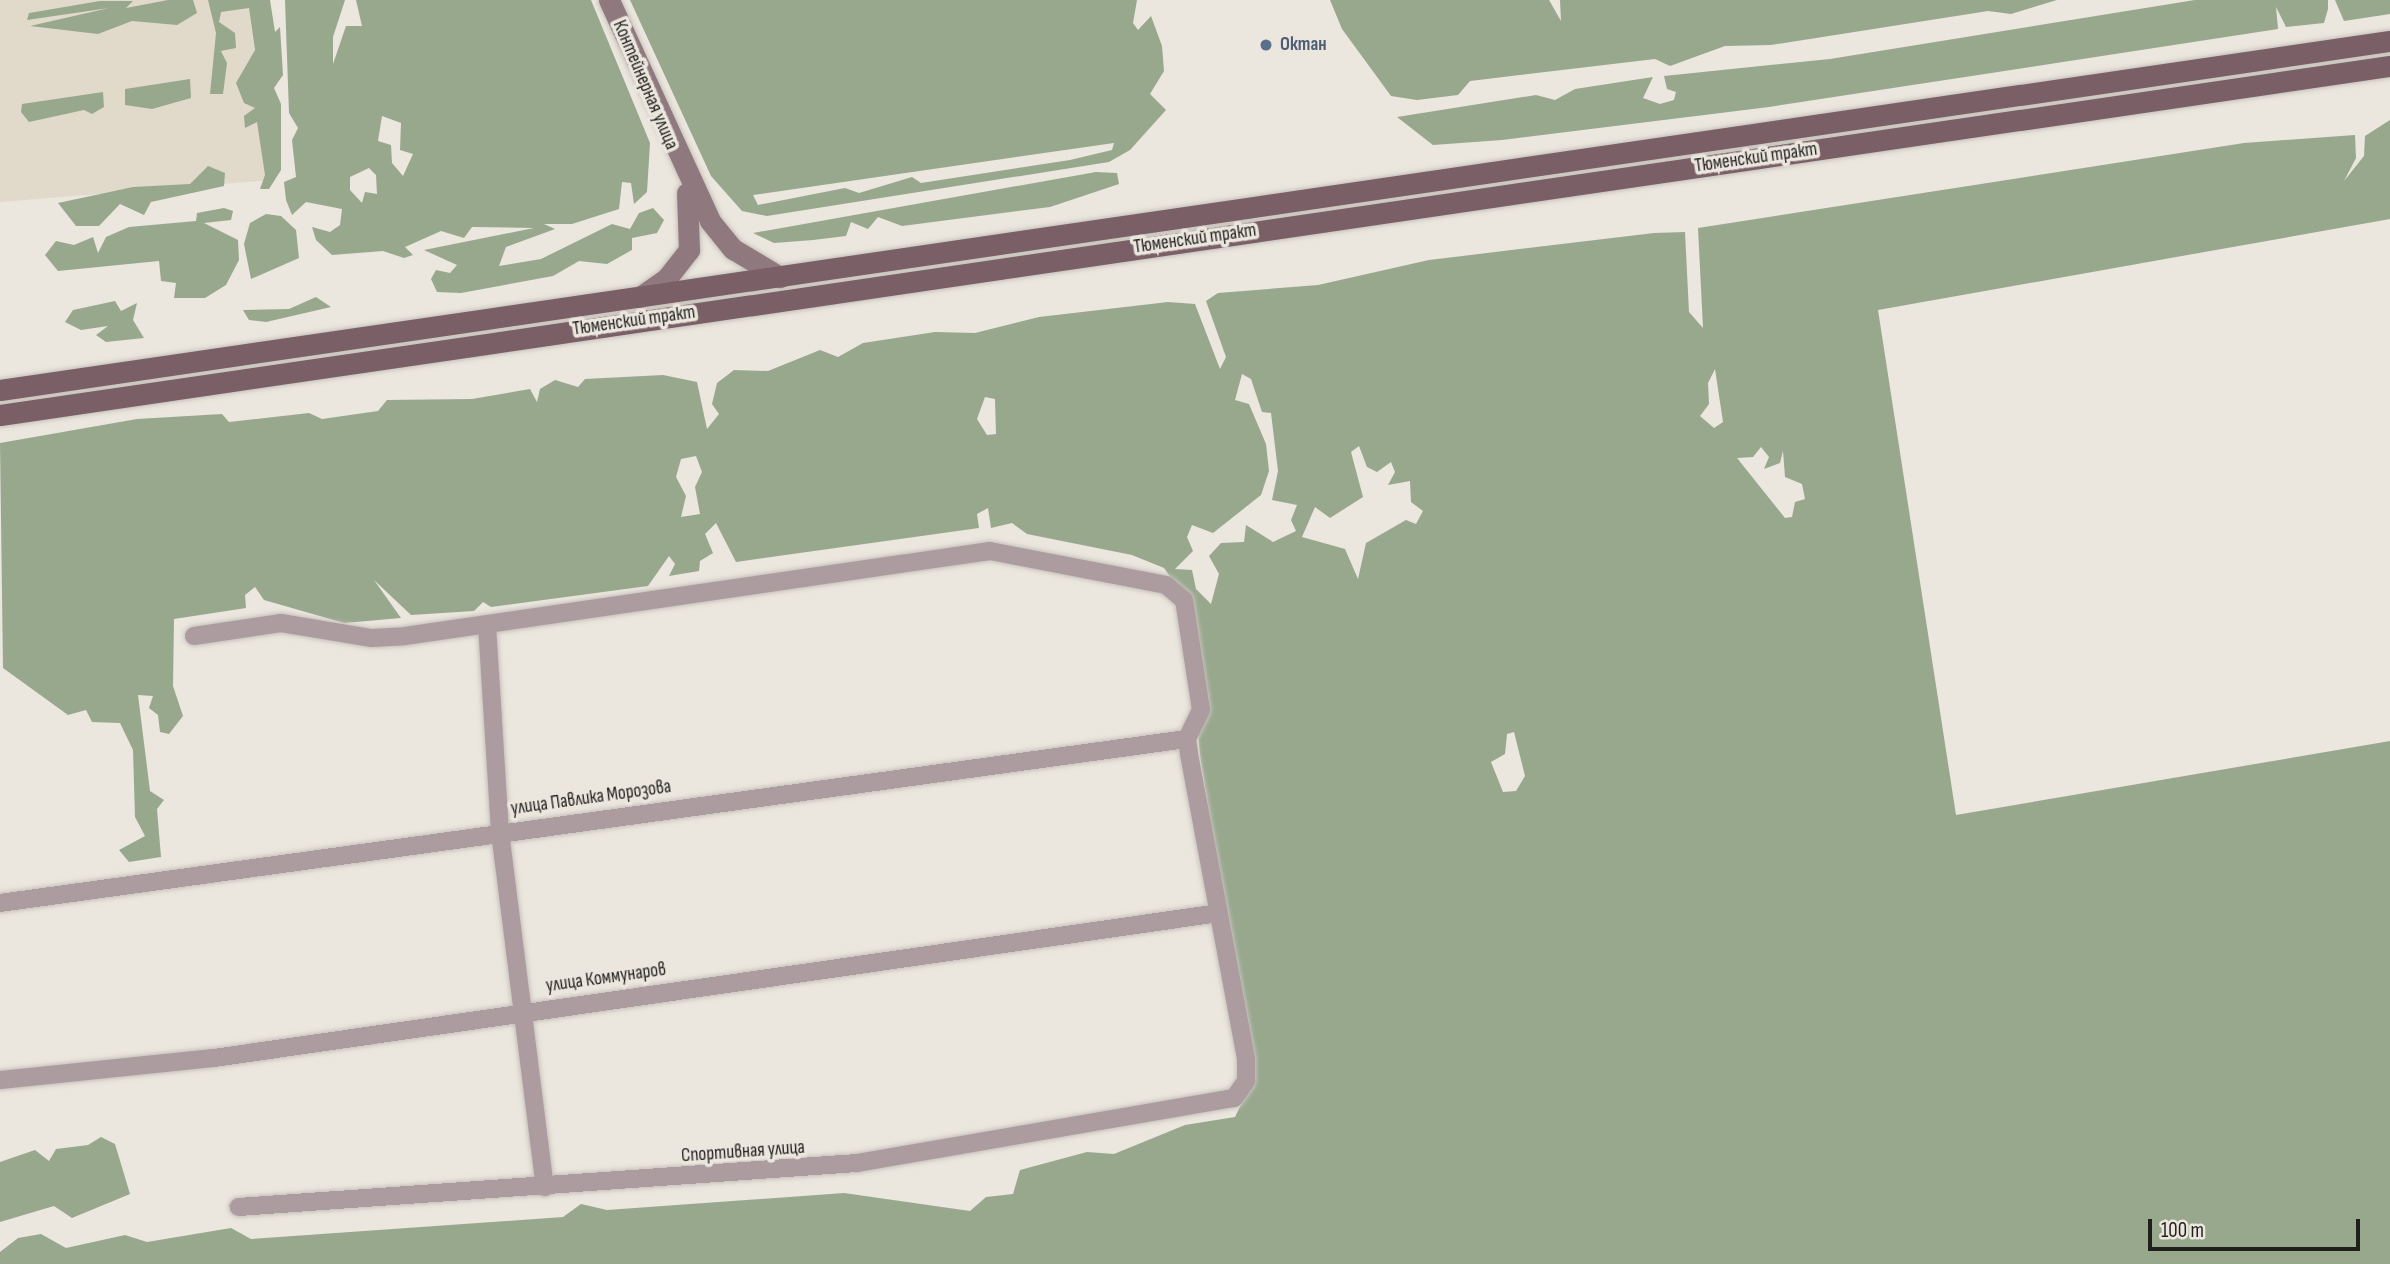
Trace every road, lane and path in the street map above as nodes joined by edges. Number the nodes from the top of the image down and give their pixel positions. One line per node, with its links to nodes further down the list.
1 (609, 0): 4 (street, Контейнерная улица)
2 (2390, 41): 5 (main road, Тюменский тракт)
3 (2390, 66): 8 (main road, Тюменский тракт)
4 (681, 171): 5 (street, Контейнерная улица); 6 (street, Контейнерная улица)
5 (780, 277): 6 (main road, Тюменский тракт)
6 (640, 297): 7 (main road, Тюменский тракт)
7 (0, 390)
8 (0, 415)
9 (487, 625): 10 (street); 11 (street); 12 (street)
10 (194, 635)
11 (1188, 739): 12 (street, улица Павлика Морозова); 14 (street)
12 (500, 832): 13 (street, улица Павлика Морозова); 15 (street)
13 (0, 903)
14 (1219, 913): 15 (street, улица Коммунаров); 17 (street, Спортивная улица)
15 (524, 1012): 16 (street, улица Коммунаров); 17 (street)
16 (0, 1080)
17 (545, 1187): 18 (street, Спортивная улица)
18 (239, 1207)

